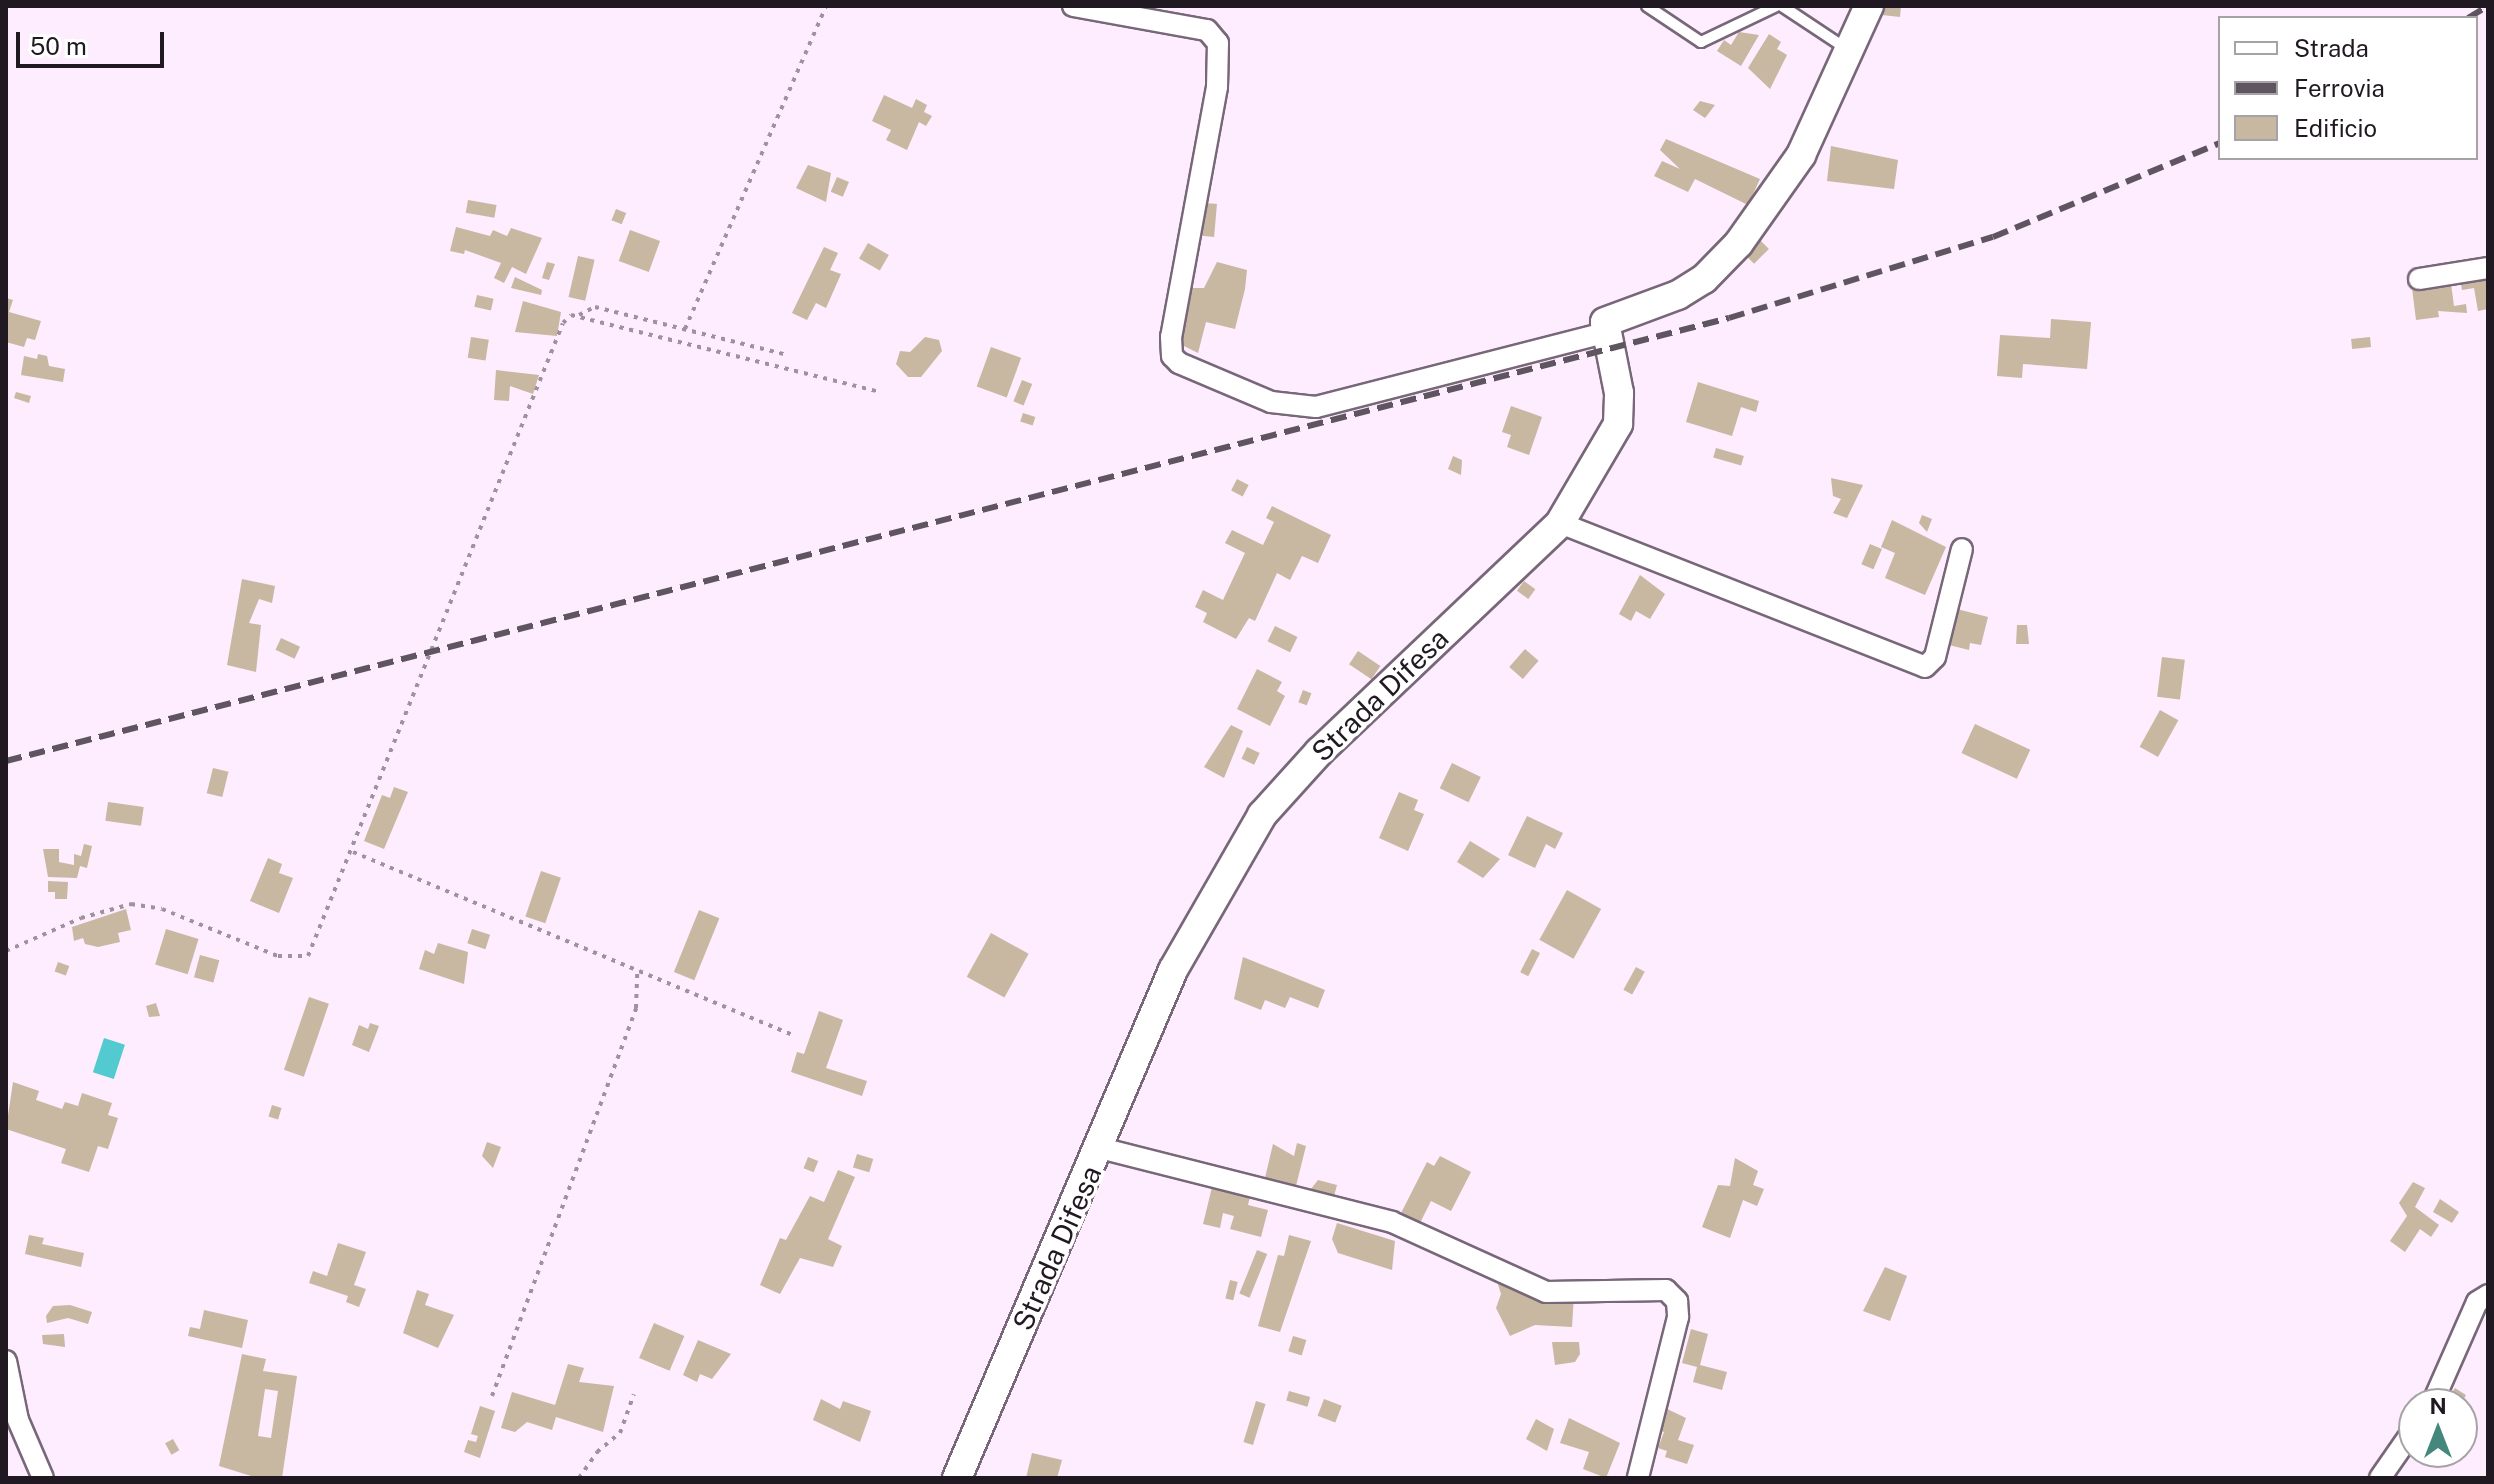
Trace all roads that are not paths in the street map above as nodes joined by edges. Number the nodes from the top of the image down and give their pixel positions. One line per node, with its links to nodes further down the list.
1 (1073, 6): 8 (street)
2 (1647, 6): 3 (lane)
3 (1779, 6): 5 (lane)
4 (1869, 6): 5 (street)
5 (1849, 50): 8 (street)
6 (2488, 268): 7 (street)
7 (2419, 279)
8 (1604, 333): 9 (street, Strada Difesa)
9 (1560, 523): 10 (street); 11 (street, Strada Difesa)
10 (1962, 549)
11 (1100, 1148): 18 (street, Strada Difesa); 19 (street)
12 (2488, 1295): 14 (street)
13 (6, 1361): 15 (street)
14 (2439, 1388)
15 (12, 1420): 17 (street)
16 (2398, 1452): 20 (street)
17 (43, 1478)
18 (957, 1478)
19 (1638, 1478)
20 (2380, 1478)

